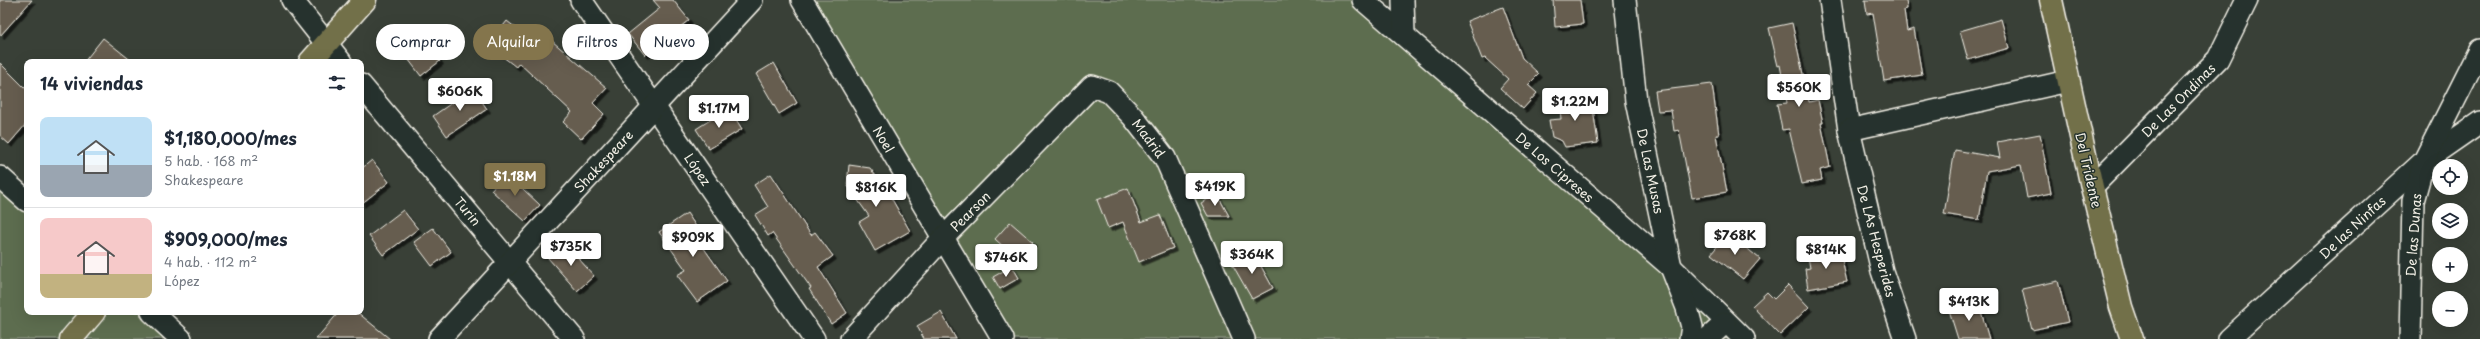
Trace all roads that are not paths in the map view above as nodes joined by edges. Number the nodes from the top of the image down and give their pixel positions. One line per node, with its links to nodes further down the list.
1 (292, 0): 13 (street)
2 (365, 0): 13 (main road)
3 (581, 0): 20 (street, López)
4 (752, 0): 20 (street, Shakespeare)
5 (802, 0): 27 (street, Noel)
6 (1362, 0): 12 (street, De Los Cipreses)
7 (1403, 0): 12 (street)
8 (1625, 0): 29 (street, De Las Musas)
9 (1830, 0): 22 (street, De LAs Hesperides)
10 (2051, 0): 17 (main road, Del Tridente)
11 (2247, 0): 25 (street, De Las Ondinas)
12 (1404, 35): 29 (street, De Los Cipreses)
13 (326, 44): 15 (main road); 16 (street)
14 (2480, 50): 23 (street, De las Dunas)
15 (313, 59)
16 (338, 59)
17 (2068, 81): 22 (street); 25 (main road, Del Tridente)
18 (1092, 86): 27 (street, Pearson); 40 (street, Madrid)
19 (364, 89): 28 (street, Turin)
20 (655, 105): 28 (street, Shakespeare); 37 (street, López)
21 (2480, 122): 23 (street, De las Ninfas)
22 (1849, 130): 44 (street, De LAs Hesperides)
23 (2424, 161): 46 (street, De las Ninfas); 47 (street, De las Dunas)
24 (0, 177): 26 (street)
25 (2092, 187): 45 (main road, Del Tridente)
26 (24, 198)
27 (943, 238): 38 (street, Pearson); 39 (street, Noel)
28 (511, 261): 35 (street, Shakespeare); 36 (street, Turin)
29 (1671, 267): 32 (street, De Los Cipreses); 41 (street, De Las Musas)
30 (91, 315): 33 (main road)
31 (155, 315): 34 (street)
32 (1725, 323): 42 (street); 43 (street, De Los Cipreses)
33 (71, 339)
34 (181, 339)
35 (439, 339)
36 (574, 339)
37 (814, 339)
38 (851, 339)
39 (1003, 339)
40 (1244, 339)
41 (1690, 339)
42 (1707, 339)
43 (1744, 339)
44 (1905, 339)
45 (2132, 339)
46 (2229, 339)
47 (2410, 339)

